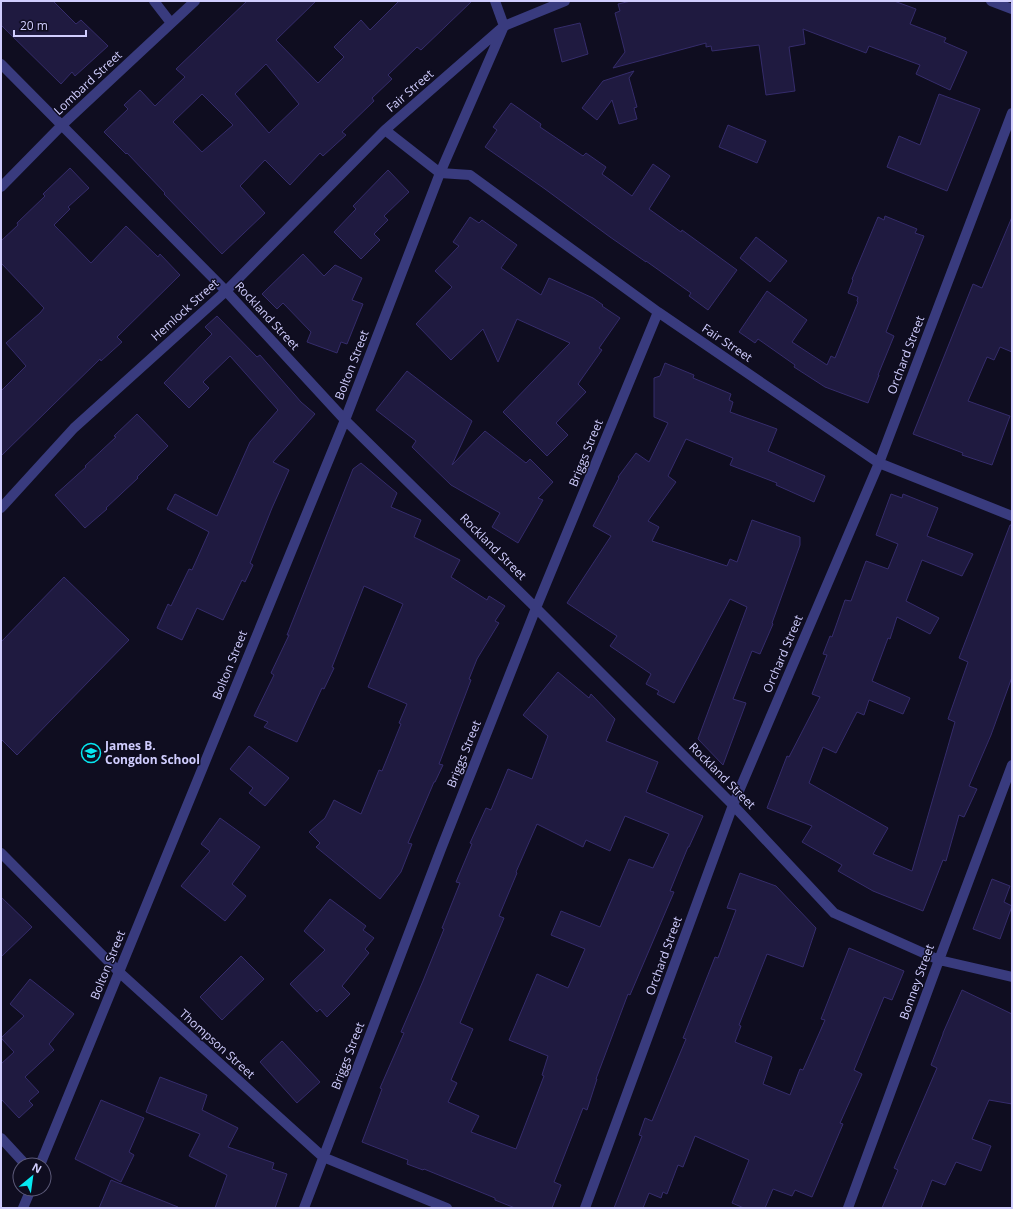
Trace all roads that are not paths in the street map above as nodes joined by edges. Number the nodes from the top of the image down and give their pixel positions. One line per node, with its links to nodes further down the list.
1 (154, 1): 7 (street)
2 (195, 1): 7 (street, Lombard Street)
3 (495, 1): 8 (street)
4 (565, 1): 8 (street, Fair Street)
5 (991, 1): 6 (street)
6 (1012, 9)
7 (171, 23): 11 (street, Lombard Street)
8 (504, 26): 12 (street, Fair Street); 13 (street)
9 (1, 64): 11 (street, Rockland Street)
10 (1012, 114): 18 (street, Orchard Street)
11 (62, 125): 14 (street, Lombard Street); 15 (street, Rockland Street)
12 (385, 130): 13 (street, Fair Street); 15 (street, Hemlock Street)
13 (440, 173): 16 (street, Fair Street); 17 (street, Bolton Street)
14 (1, 187)
15 (226, 291): 17 (street, Rockland Street); 19 (street, Hemlock Street)
16 (658, 312): 18 (street, Fair Street); 21 (street, Briggs Street)
17 (344, 420): 21 (street, Rockland Street); 26 (street, Bolton Street)
18 (879, 463): 20 (street, Fair Street); 23 (street, Orchard Street)
19 (1, 508)
20 (1012, 516)
21 (536, 608): 23 (street, Rockland Street); 31 (street, Briggs Street)
22 (1012, 765): 25 (street, Bonney Street)
23 (733, 805): 25 (street, Rockland Street); 36 (street, Orchard Street)
24 (1, 853): 26 (street, Thompson Street)
25 (939, 960): 27 (street, Rockland Street); 37 (street, Bonney Street)
26 (119, 972): 30 (street, Bolton Street); 31 (street, Thompson Street)
27 (1012, 977)
28 (1, 1138): 29 (street)
29 (19, 1157)
30 (43, 1157)
31 (323, 1157): 34 (street, Briggs Street); 35 (street, Thompson Street)
32 (28, 1197): 33 (street)
33 (23, 1208)
34 (304, 1208)
35 (447, 1208)
36 (585, 1208)
37 (848, 1208)

